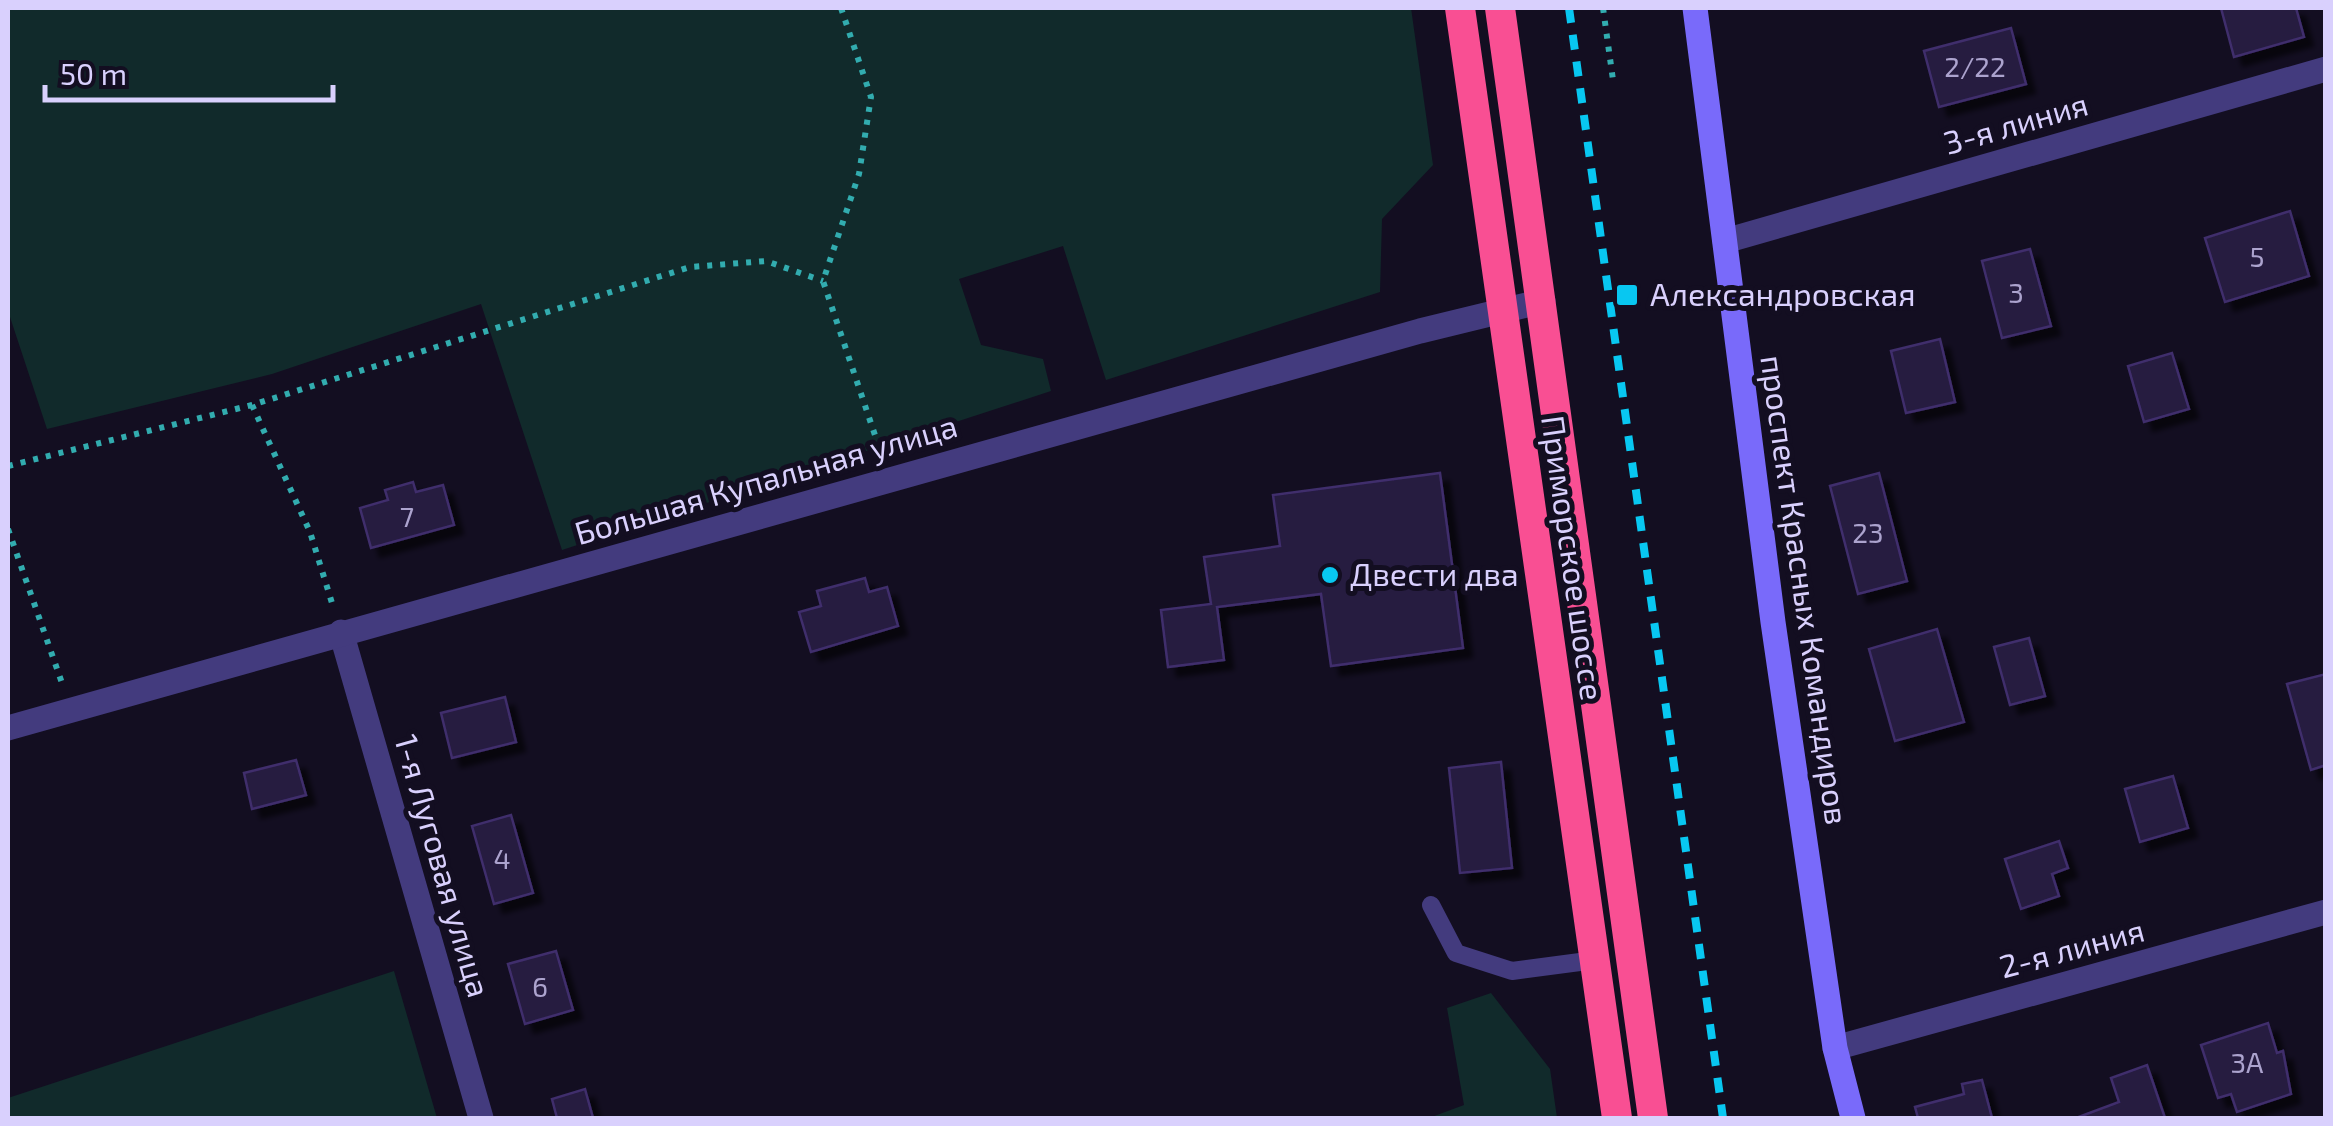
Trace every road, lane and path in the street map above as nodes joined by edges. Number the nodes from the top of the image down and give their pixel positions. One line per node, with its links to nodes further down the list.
1 (841, 8): 9 (path)
2 (1460, 8): 11 (highway, Приморское шоссе)
3 (1500, 8): 10 (highway, Приморское шоссе)
4 (1604, 8): 7 (path)
5 (1696, 8): 8 (street, проспект Красных Командиров)
6 (2326, 69): 8 (street, 3-я линия)
7 (1613, 80)
8 (1725, 241): 22 (street, проспект Красных Командиров)
9 (823, 281): 12 (path); 14 (path)
10 (1544, 300): 11 (street, Большая Купальная улица); 25 (highway, Приморское шоссе)
11 (1500, 312): 14 (street, Большая Купальная улица); 21 (highway, Приморское шоссе)
12 (252, 405): 13 (path); 16 (path)
13 (8, 466)
14 (890, 480): 16 (street, Большая Купальная улица)
15 (8, 529): 17 (path)
16 (340, 632): 17 (street, Большая Купальная улица); 23 (street, 1-я Луговая улица)
17 (71, 710): 18 (street, Большая Купальная улица)
18 (8, 728)
19 (1431, 905): 21 (lane)
20 (2326, 912): 22 (street, 2-я линия)
21 (1595, 960): 24 (highway, Приморское шоссе)
22 (1835, 1048): 26 (street, проспект Красных Командиров)
23 (481, 1118)
24 (1617, 1118)
25 (1653, 1118)
26 (1853, 1118)

